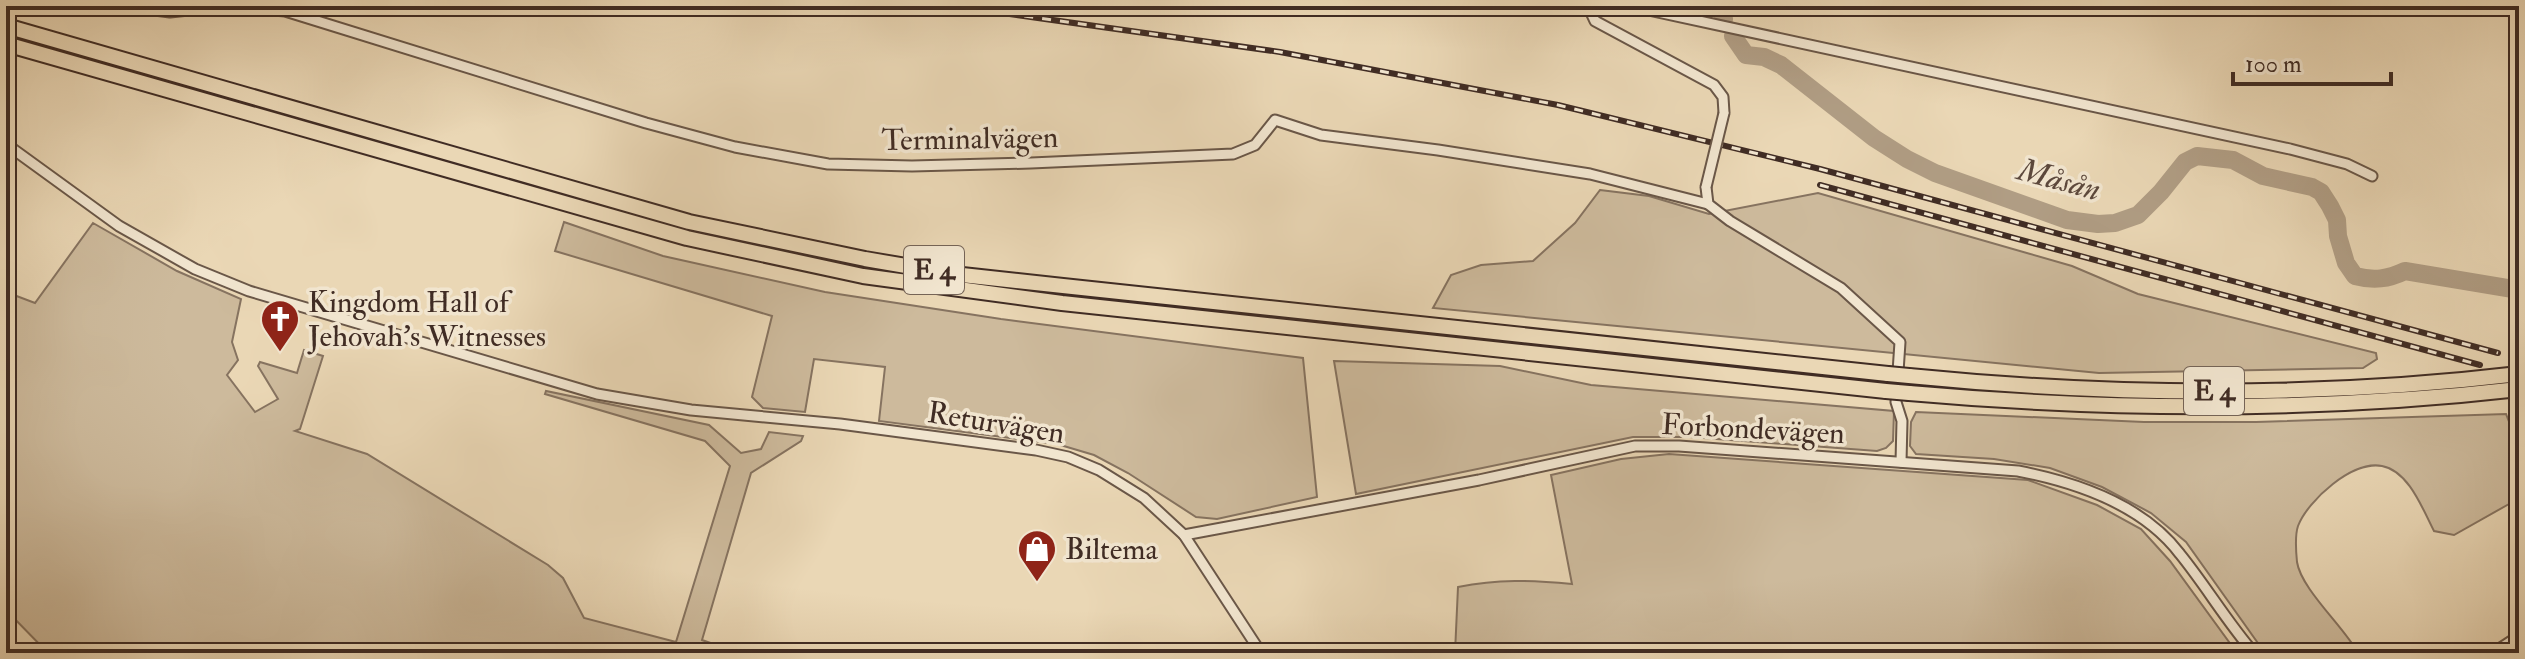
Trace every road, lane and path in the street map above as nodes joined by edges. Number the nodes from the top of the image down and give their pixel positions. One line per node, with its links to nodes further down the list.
1 (124, 6): 2 (street, Terminalvägen)
2 (228, 6): 9 (street, Terminalvägen)
3 (1588, 6): 9 (street, bridge)
4 (1630, 6): 8 (street)
5 (6, 26): 10 (highway, E 4, bridge)
6 (6, 44): 11 (highway, E 4, bridge)
7 (6, 144): 13 (street, Returvägen)
8 (2372, 176)
9 (1708, 204): 12 (street)
10 (2519, 374)
11 (2519, 389)
12 (1901, 462): 13 (street, Forbondevägen); 16 (street, Forbondevägen)
13 (1184, 535): 15 (street, Returvägen)
14 (2519, 636): 17 (street)
15 (1261, 653)
16 (2254, 653)
17 (2493, 653)

